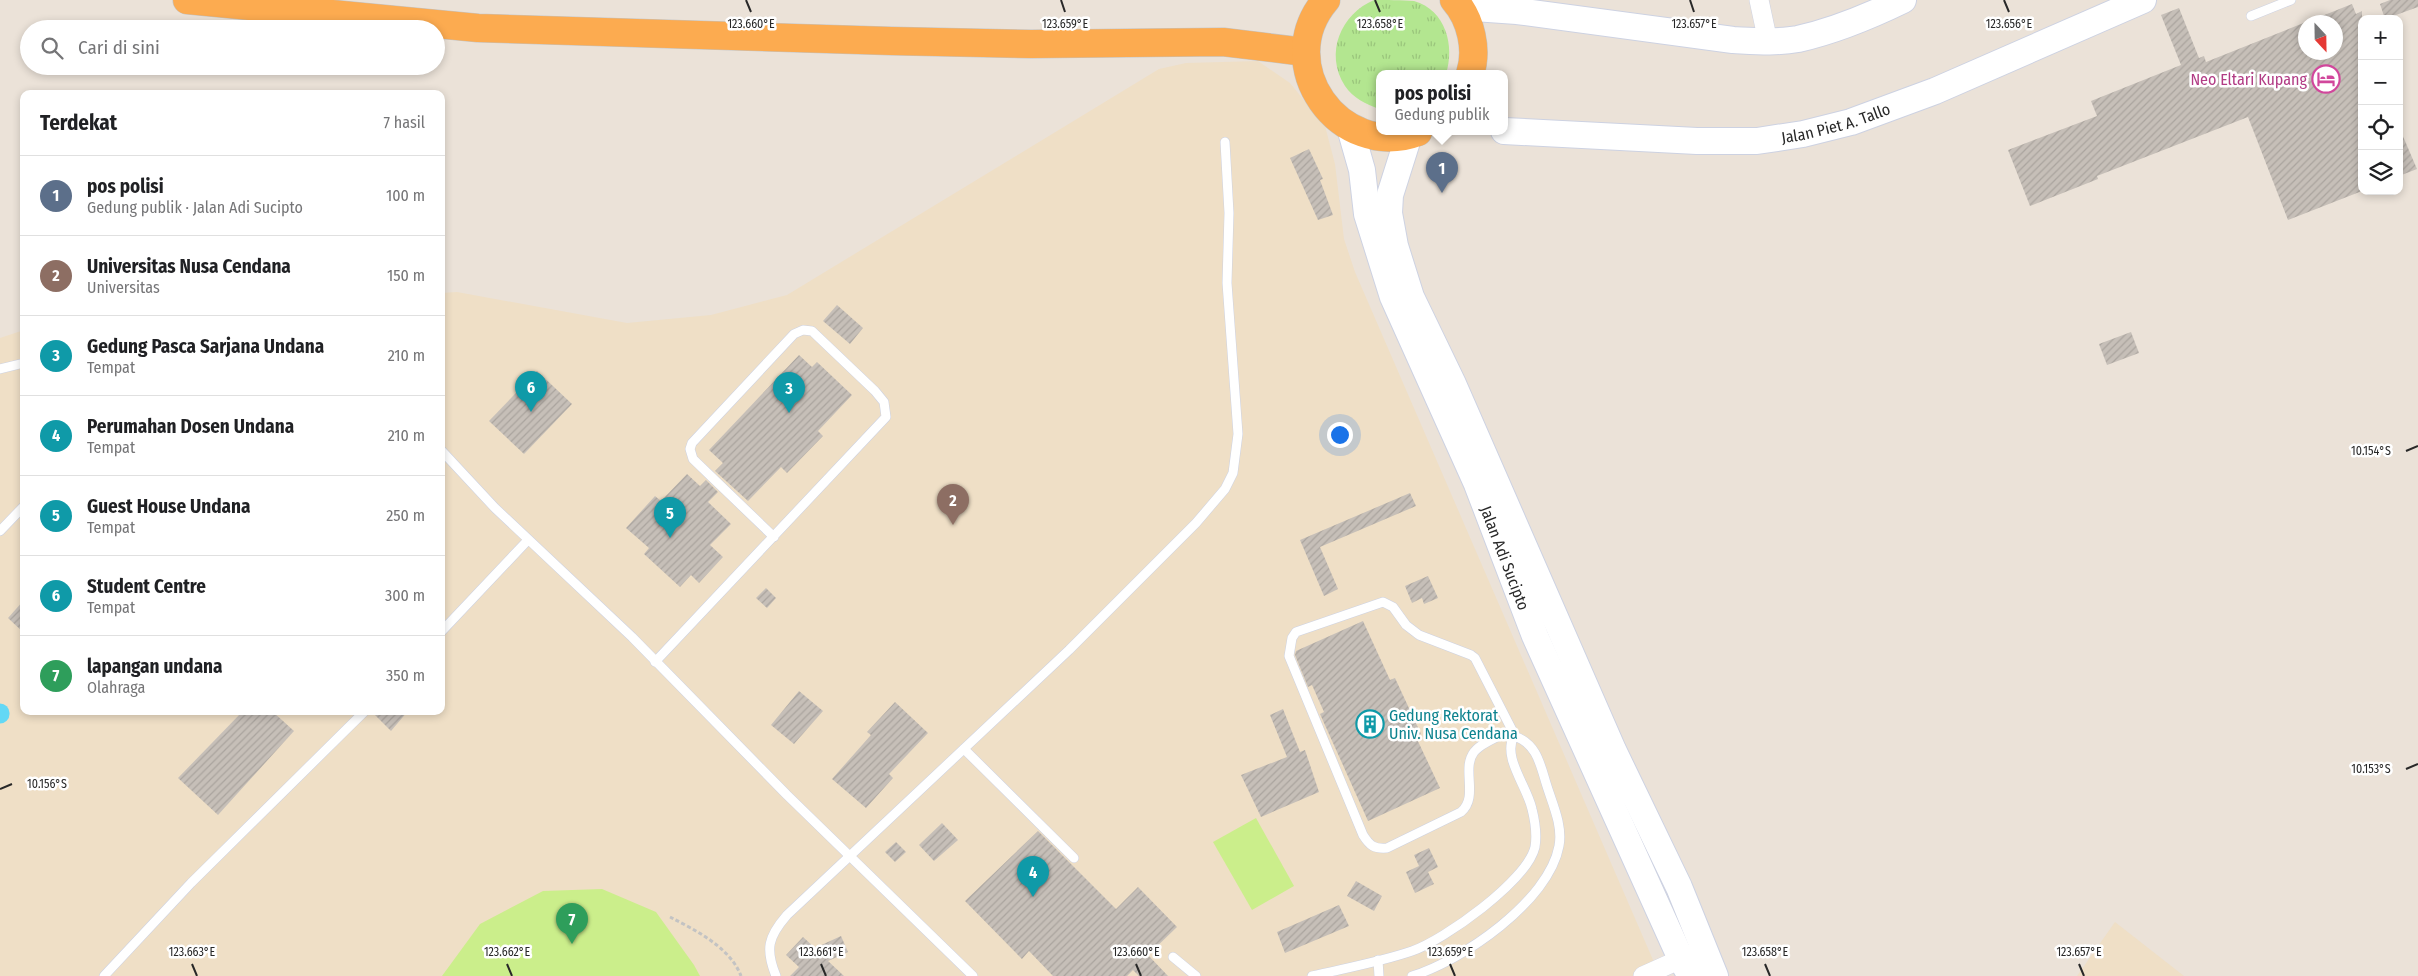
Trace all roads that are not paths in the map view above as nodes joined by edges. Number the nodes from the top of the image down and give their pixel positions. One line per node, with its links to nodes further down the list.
1 (187, 0): 9 (highway)
2 (1326, 0): 12 (highway)
3 (1759, 0): 11 (street)
4 (1902, 0): 11 (main road)
5 (2143, 0): 15 (main road, Jalan Piet A. Tallo)
6 (2291, 0): 8 (lane)
7 (1457, 4): 11 (main road); 13 (highway)
8 (2251, 16)
9 (395, 20)
10 (445, 25): 12 (highway)
11 (1768, 42)
12 (1305, 52): 14 (highway)
13 (1471, 70)
14 (1350, 128): 16 (highway); 35 (main road, Jalan Adi Sucipto)
15 (1508, 131)
16 (1404, 135)
17 (1413, 135): 35 (main road, Jalan Adi Sucipto)
18 (1225, 142): 30 (lane)
19 (20, 364): 20 (lane)
20 (0, 369)
21 (445, 454): 25 (lane)
22 (20, 510): 23 (lane)
23 (0, 531)
24 (774, 537): 24 (lane); 27 (lane)
25 (528, 540): 26 (lane); 27 (lane)
26 (445, 628)
27 (655, 662): 31 (lane)
28 (362, 715): 36 (lane)
29 (1513, 733): 29 (lane); 34 (lane); 42 (lane)
30 (964, 749): 31 (lane); 32 (lane)
31 (850, 856): 37 (lane); 38 (lane)
32 (1074, 858)
33 (1173, 957): 39 (lane)
34 (1378, 960): 40 (lane); 41 (lane)
35 (1692, 961): 43 (street); 44 (main road, Jalan Adi Sucipto)
36 (104, 976)
37 (776, 976)
38 (973, 976)
39 (1196, 976)
40 (1312, 976)
41 (1379, 976)
42 (1412, 976)
43 (1643, 976)
44 (1715, 976)

